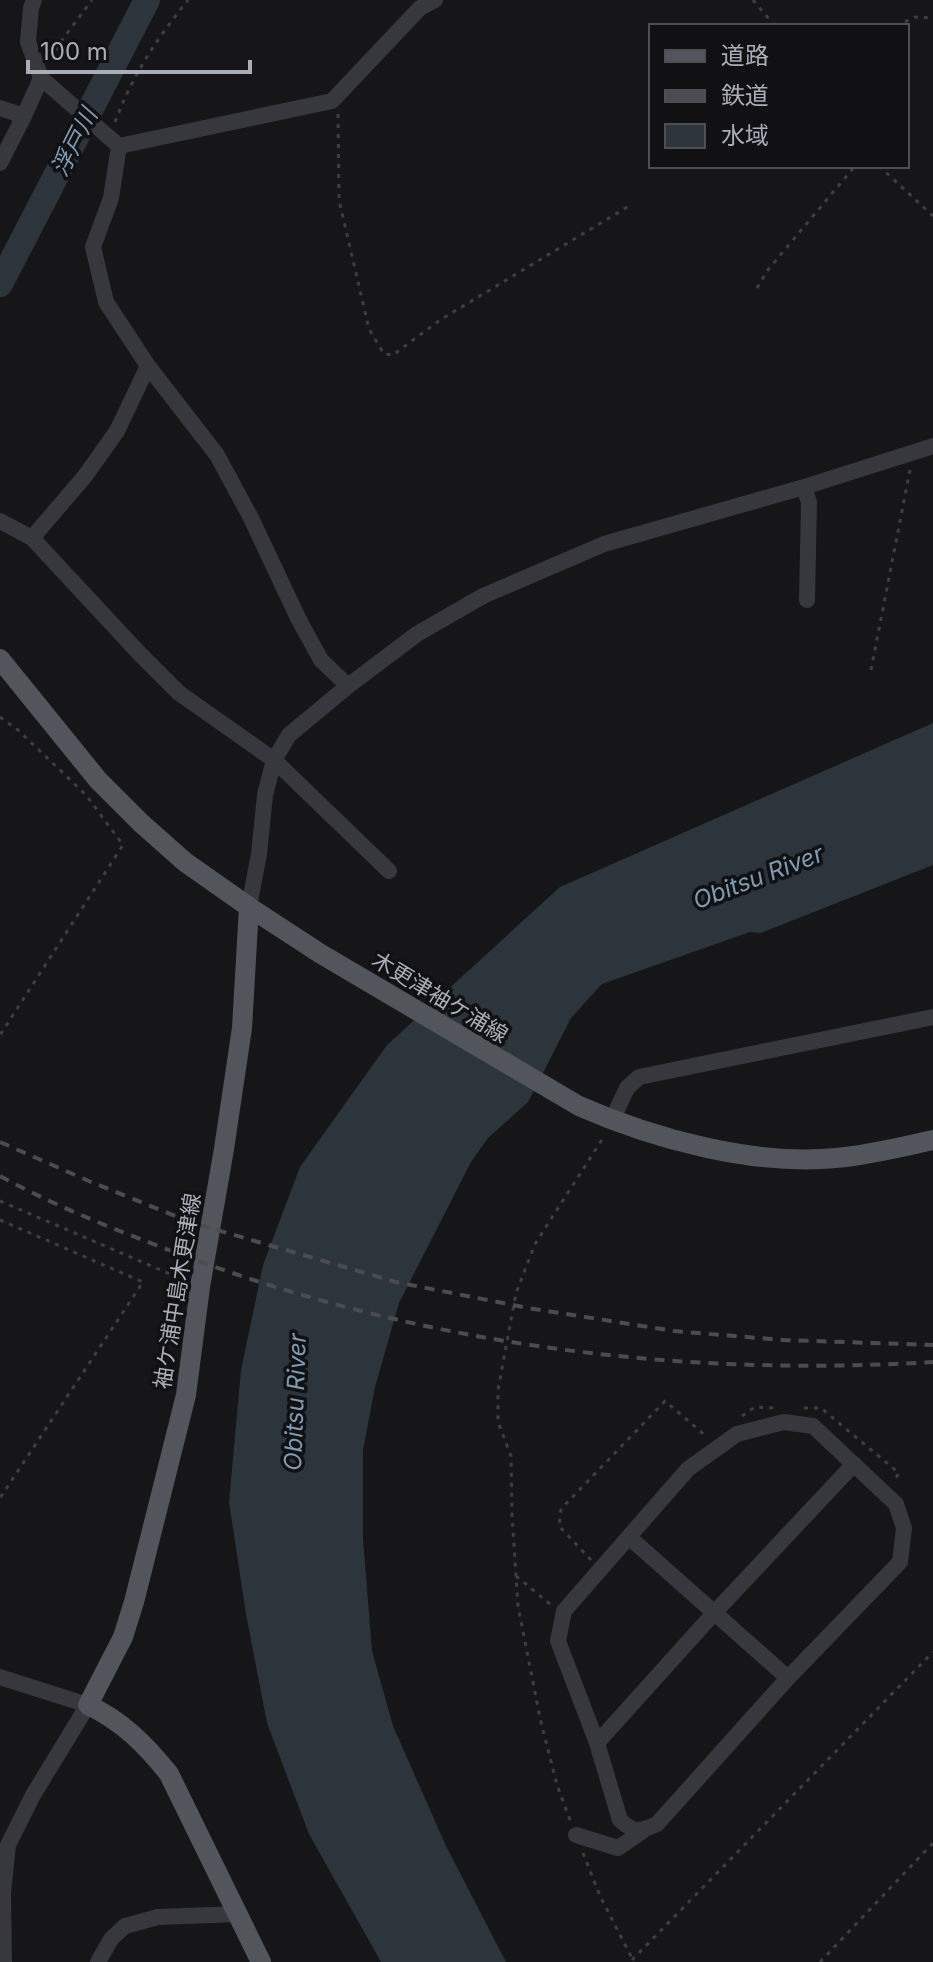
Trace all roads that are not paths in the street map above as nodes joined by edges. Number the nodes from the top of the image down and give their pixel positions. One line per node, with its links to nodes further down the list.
1 (34, 0): 3 (street)
2 (435, 0): 6 (street)
3 (41, 78): 5 (street); 6 (street)
4 (0, 108): 5 (street)
5 (24, 116): 7 (street)
6 (114, 141): 8 (street)
7 (0, 163)
8 (148, 366): 12 (street); 15 (street)
9 (933, 446): 10 (street)
10 (804, 487): 13 (street); 15 (street)
11 (0, 521): 12 (street)
12 (32, 538): 16 (street)
13 (807, 600)
14 (0, 659): 18 (main road)
15 (348, 686): 16 (street)
16 (274, 760): 17 (street); 18 (street)
17 (389, 871)
18 (249, 907): 20 (main road, 木更津袖ケ浦線); 27 (main road, 袖ケ浦中島木更津線)
19 (933, 1017): 20 (street)
20 (612, 1120): 21 (main road, 木更津袖ケ浦線)
21 (933, 1140)
22 (854, 1464): 23 (street); 24 (street); 26 (street)
23 (630, 1538): 24 (street); 28 (street)
24 (715, 1612): 26 (street); 28 (street)
25 (0, 1677): 27 (street)
26 (788, 1678): 29 (street)
27 (88, 1705): 31 (street); 32 (main road)
28 (597, 1743): 29 (street)
29 (643, 1831): 30 (street)
30 (576, 1835)
31 (4, 1845): 33 (street)
32 (239, 1914): 34 (street); 35 (main road)
33 (4, 1962)
34 (98, 1962)
35 (261, 1962)

